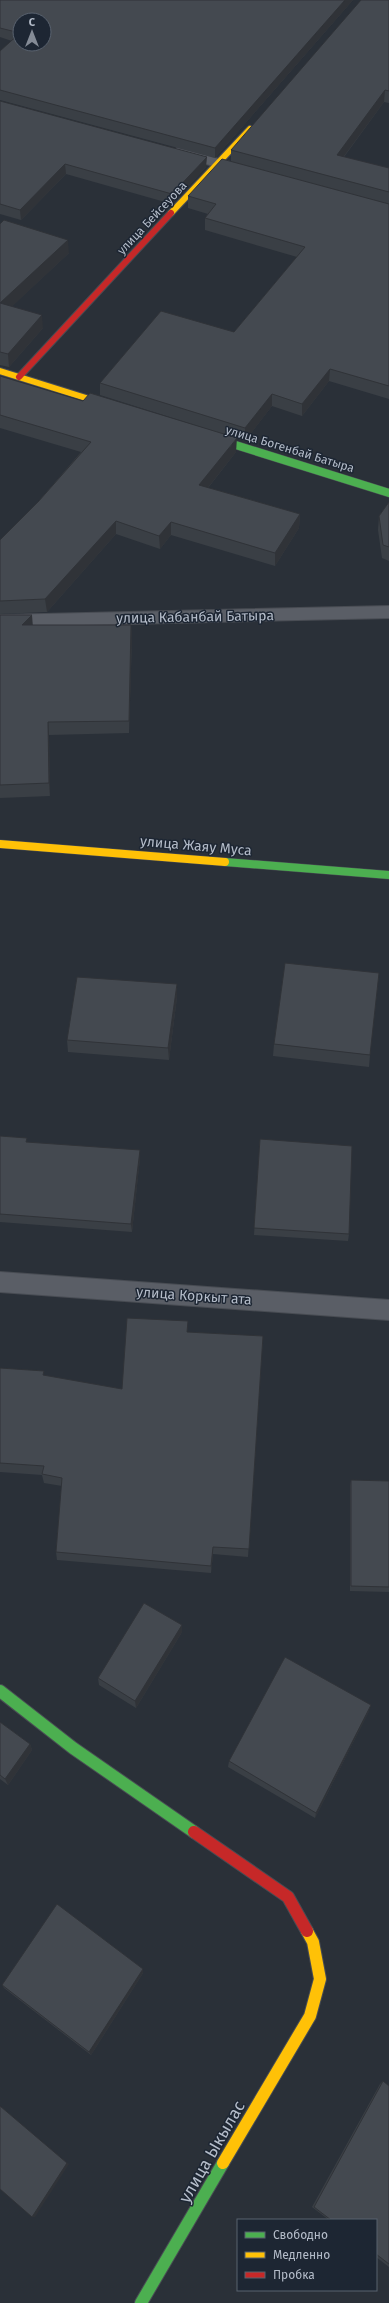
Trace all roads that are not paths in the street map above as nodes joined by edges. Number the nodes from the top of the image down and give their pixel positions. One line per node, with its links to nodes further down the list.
1 (256, 123): 3 (street, улица Бейсеуова)
2 (167, 149): 3 (street)
3 (220, 163): 4 (street); 6 (street, улица Бейсеуова)
4 (251, 172)
5 (0, 371): 6 (street)
6 (19, 377): 7 (street)
7 (125, 410)
8 (200, 434): 9 (street, улица Богенбай Батыра)
9 (389, 493)
10 (389, 612): 11 (street, улица Кабанбай Батыра)
11 (0, 620)
12 (0, 844): 13 (street, улица Жаяу Муса)
13 (389, 875)
14 (0, 1282): 15 (street, улица Коркыт ата)
15 (389, 1310)
16 (0, 1691): 17 (street, улица Ыкылас)
17 (141, 2303)

